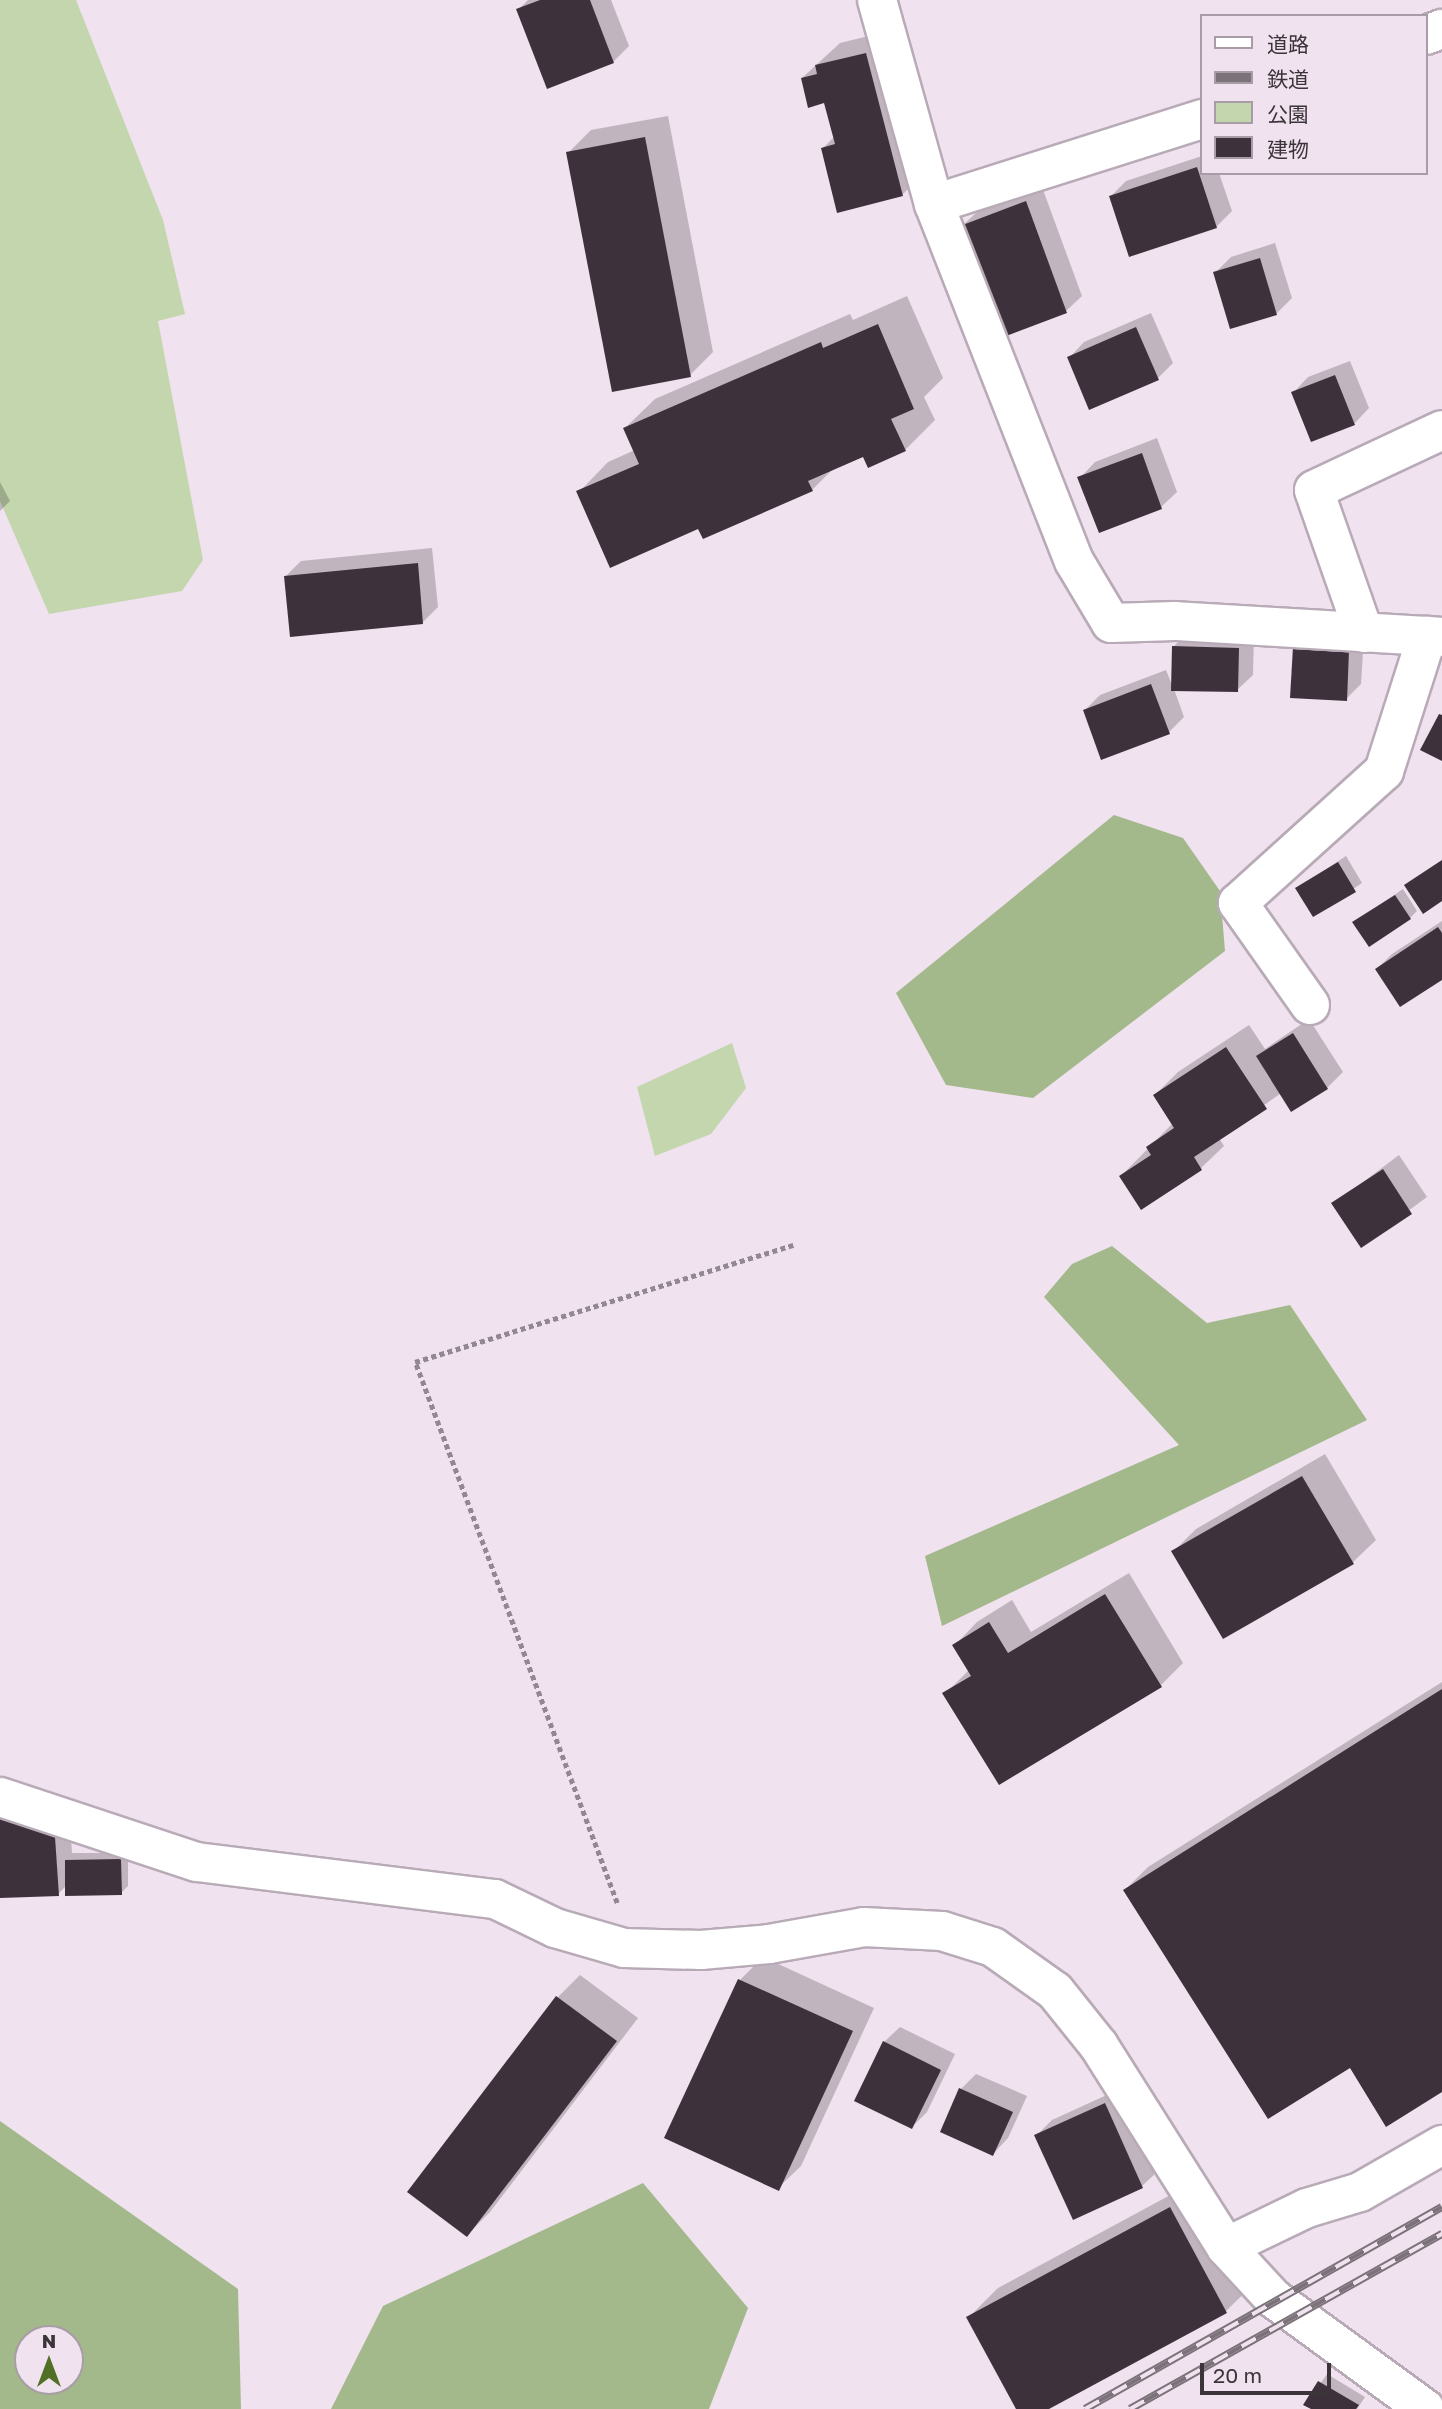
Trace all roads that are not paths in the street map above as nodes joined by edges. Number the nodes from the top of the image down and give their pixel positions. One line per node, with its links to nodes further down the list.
1 (877, 0): 3 (street)
2 (1200, 120): 3 (street)
3 (934, 204): 5 (street)
4 (1442, 430): 5 (street)
5 (1364, 633): 6 (street)
6 (1434, 637): 7 (street)
7 (1310, 1005)
8 (0, 1797): 10 (street)
9 (1442, 2146): 10 (street)
10 (1226, 2247): 11 (street)
11 (1425, 2409)

